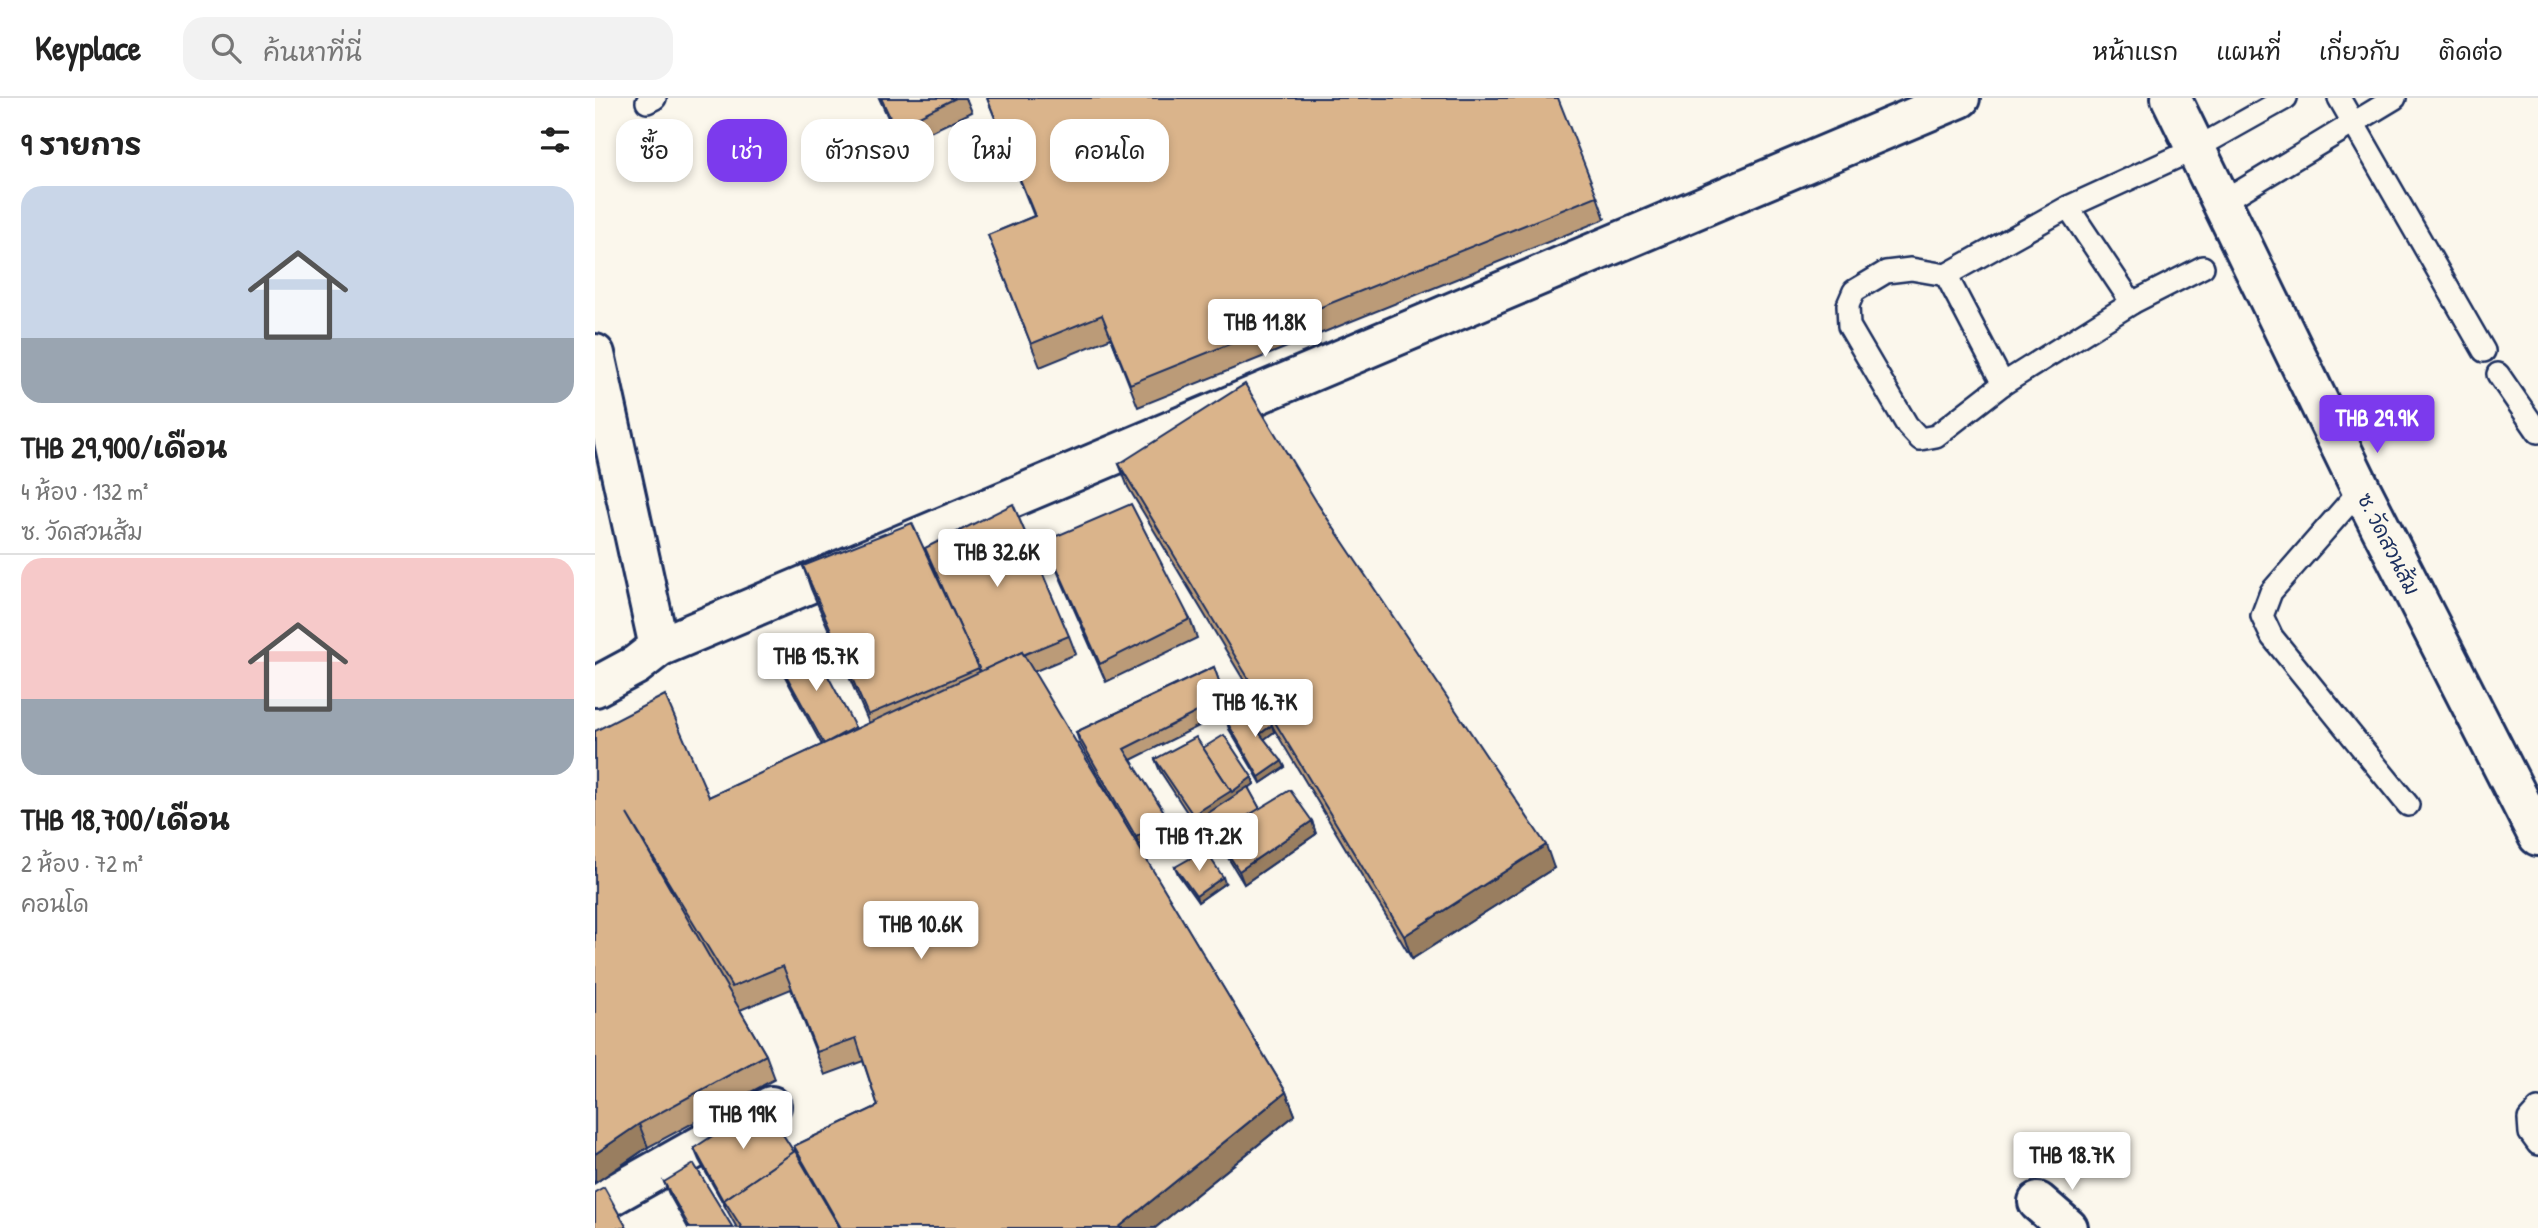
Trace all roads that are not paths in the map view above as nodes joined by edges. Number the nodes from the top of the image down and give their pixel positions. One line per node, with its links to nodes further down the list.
1 (1960, 98): 19 (street)
2 (2171, 98): 7 (street, ซ. วัดสวนส้ม)
3 (2286, 98): 7 (lane)
4 (2339, 98): 6 (lane)
5 (2395, 98): 6 (lane)
6 (2353, 123): 8 (lane); 13 (lane)
7 (2195, 149): 8 (street, ซ. วัดสวนส้ม); 9 (lane)
8 (2221, 203): 18 (street, ซ. วัดสวนส้ม)
9 (2068, 207): 11 (lane); 12 (lane)
10 (2203, 267): 12 (lane)
11 (1946, 275): 16 (lane); 16 (lane)
12 (2132, 303): 16 (lane)
13 (2484, 351)
14 (596, 362): 19 (street)
15 (2498, 374): 17 (lane)
16 (2003, 384)
17 (2538, 432)
18 (2361, 489): 21 (lane); 22 (street, ซ. วัดสวนส้ม)
19 (659, 647): 20 (street)
20 (595, 687)
21 (2408, 805)
22 (2538, 836)
23 (771, 1106): 27 (street)
24 (2538, 1109): 25 (lane)
25 (2538, 1144)
26 (2038, 1202): 28 (street)
27 (595, 1205)
28 (2068, 1228)

